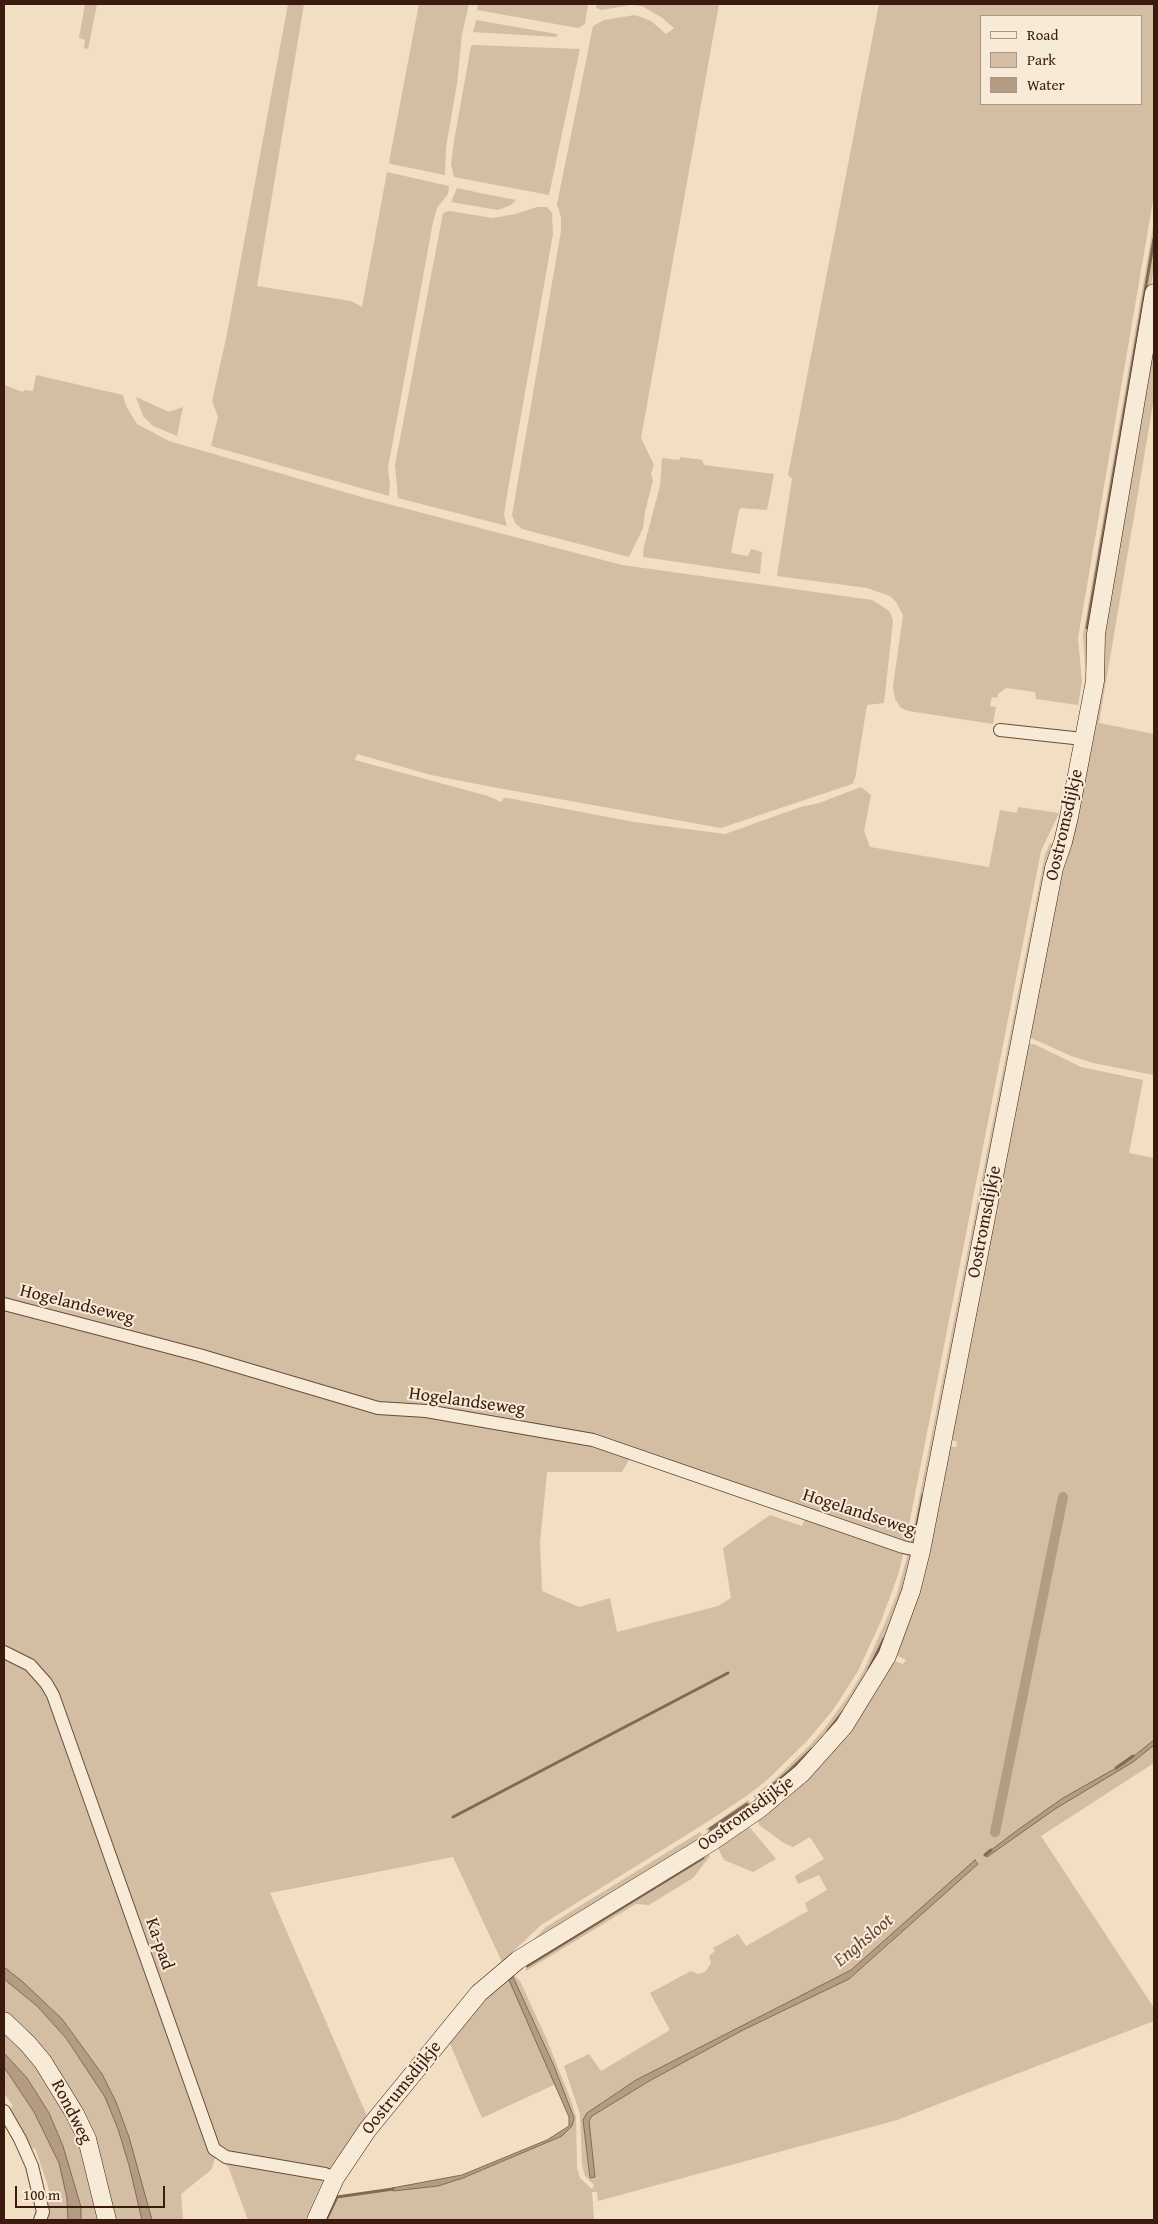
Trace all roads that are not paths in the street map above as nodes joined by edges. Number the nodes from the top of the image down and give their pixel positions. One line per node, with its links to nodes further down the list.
1 (1154, 293): 3 (street, Oostromsdijkje)
2 (1000, 730): 3 (street)
3 (1083, 739): 5 (street, Oostromsdijkje)
4 (4, 1304): 5 (street, Hogelandseweg)
5 (921, 1551): 7 (street, Oostromsdijkje)
6 (4, 1652): 10 (street, Ka-pad)
7 (506, 1968): 10 (street, Oostrumsdijkje)
8 (4, 2020): 12 (street, Rondweg)
9 (4, 2111): 11 (street)
10 (335, 2178): 13 (street, Oostrumsdijkje)
11 (40, 2220)
12 (106, 2220)
13 (316, 2220)

